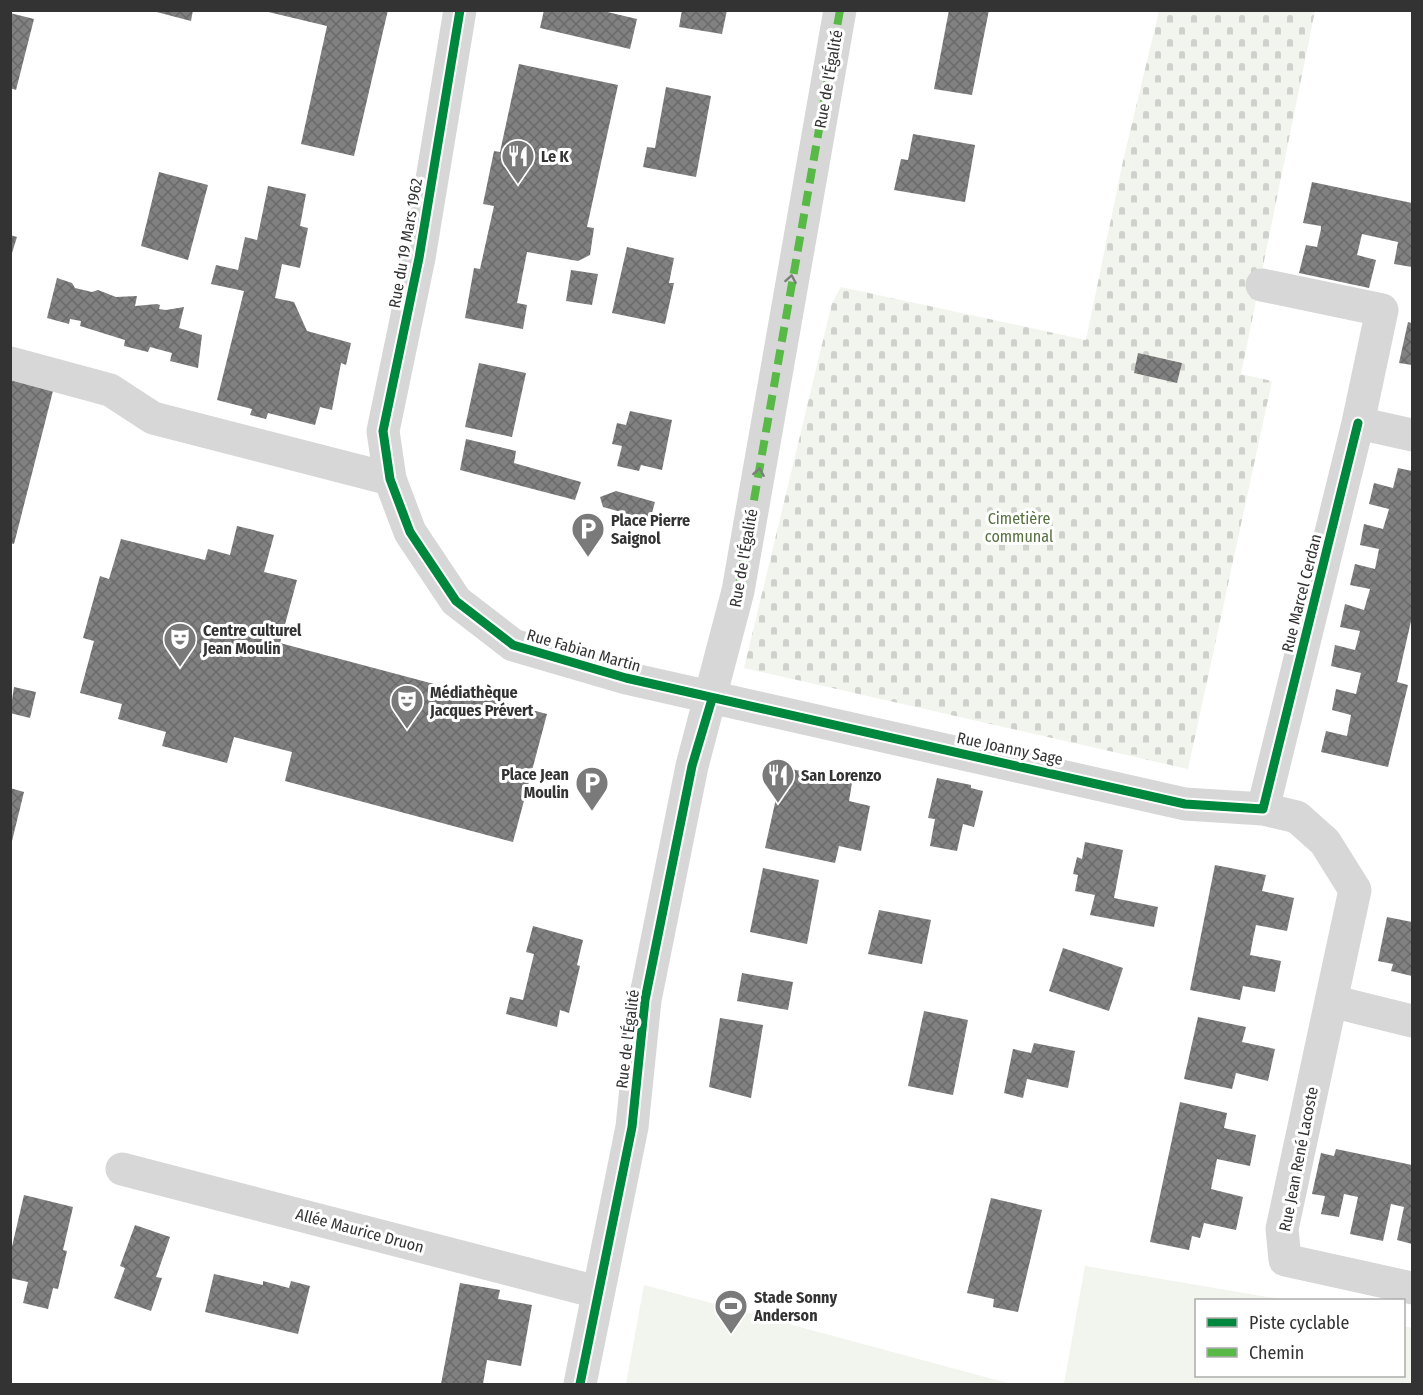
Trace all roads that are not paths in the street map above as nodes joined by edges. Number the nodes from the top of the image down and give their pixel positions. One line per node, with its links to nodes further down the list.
1 (460, 10): 7 (street, Rue du 19 Mars 1962)
2 (840, 10): 8 (street, Rue de l'Égalité, one-way to 2)
3 (1262, 285): 5 (street, Rue Marcel Cerdan)
4 (10, 363): 7 (street)
5 (1358, 423): 6 (street); 9 (street, Rue Marcel Cerdan)
6 (1413, 435)
7 (390, 480): 8 (street, Rue Fabian Martin)
8 (712, 699): 9 (street, Rue Joanny Sage); 14 (street, Rue de l'Égalité)
9 (1263, 809): 10 (street, Rue Jean René Lacoste)
10 (1331, 1001): 11 (street); 13 (street, Rue Jean René Lacoste)
11 (1413, 1021)
12 (122, 1169): 14 (street, Allée Maurice Druon)
13 (1413, 1288)
14 (597, 1292): 15 (street, Rue de l'Égalité)
15 (580, 1384)

